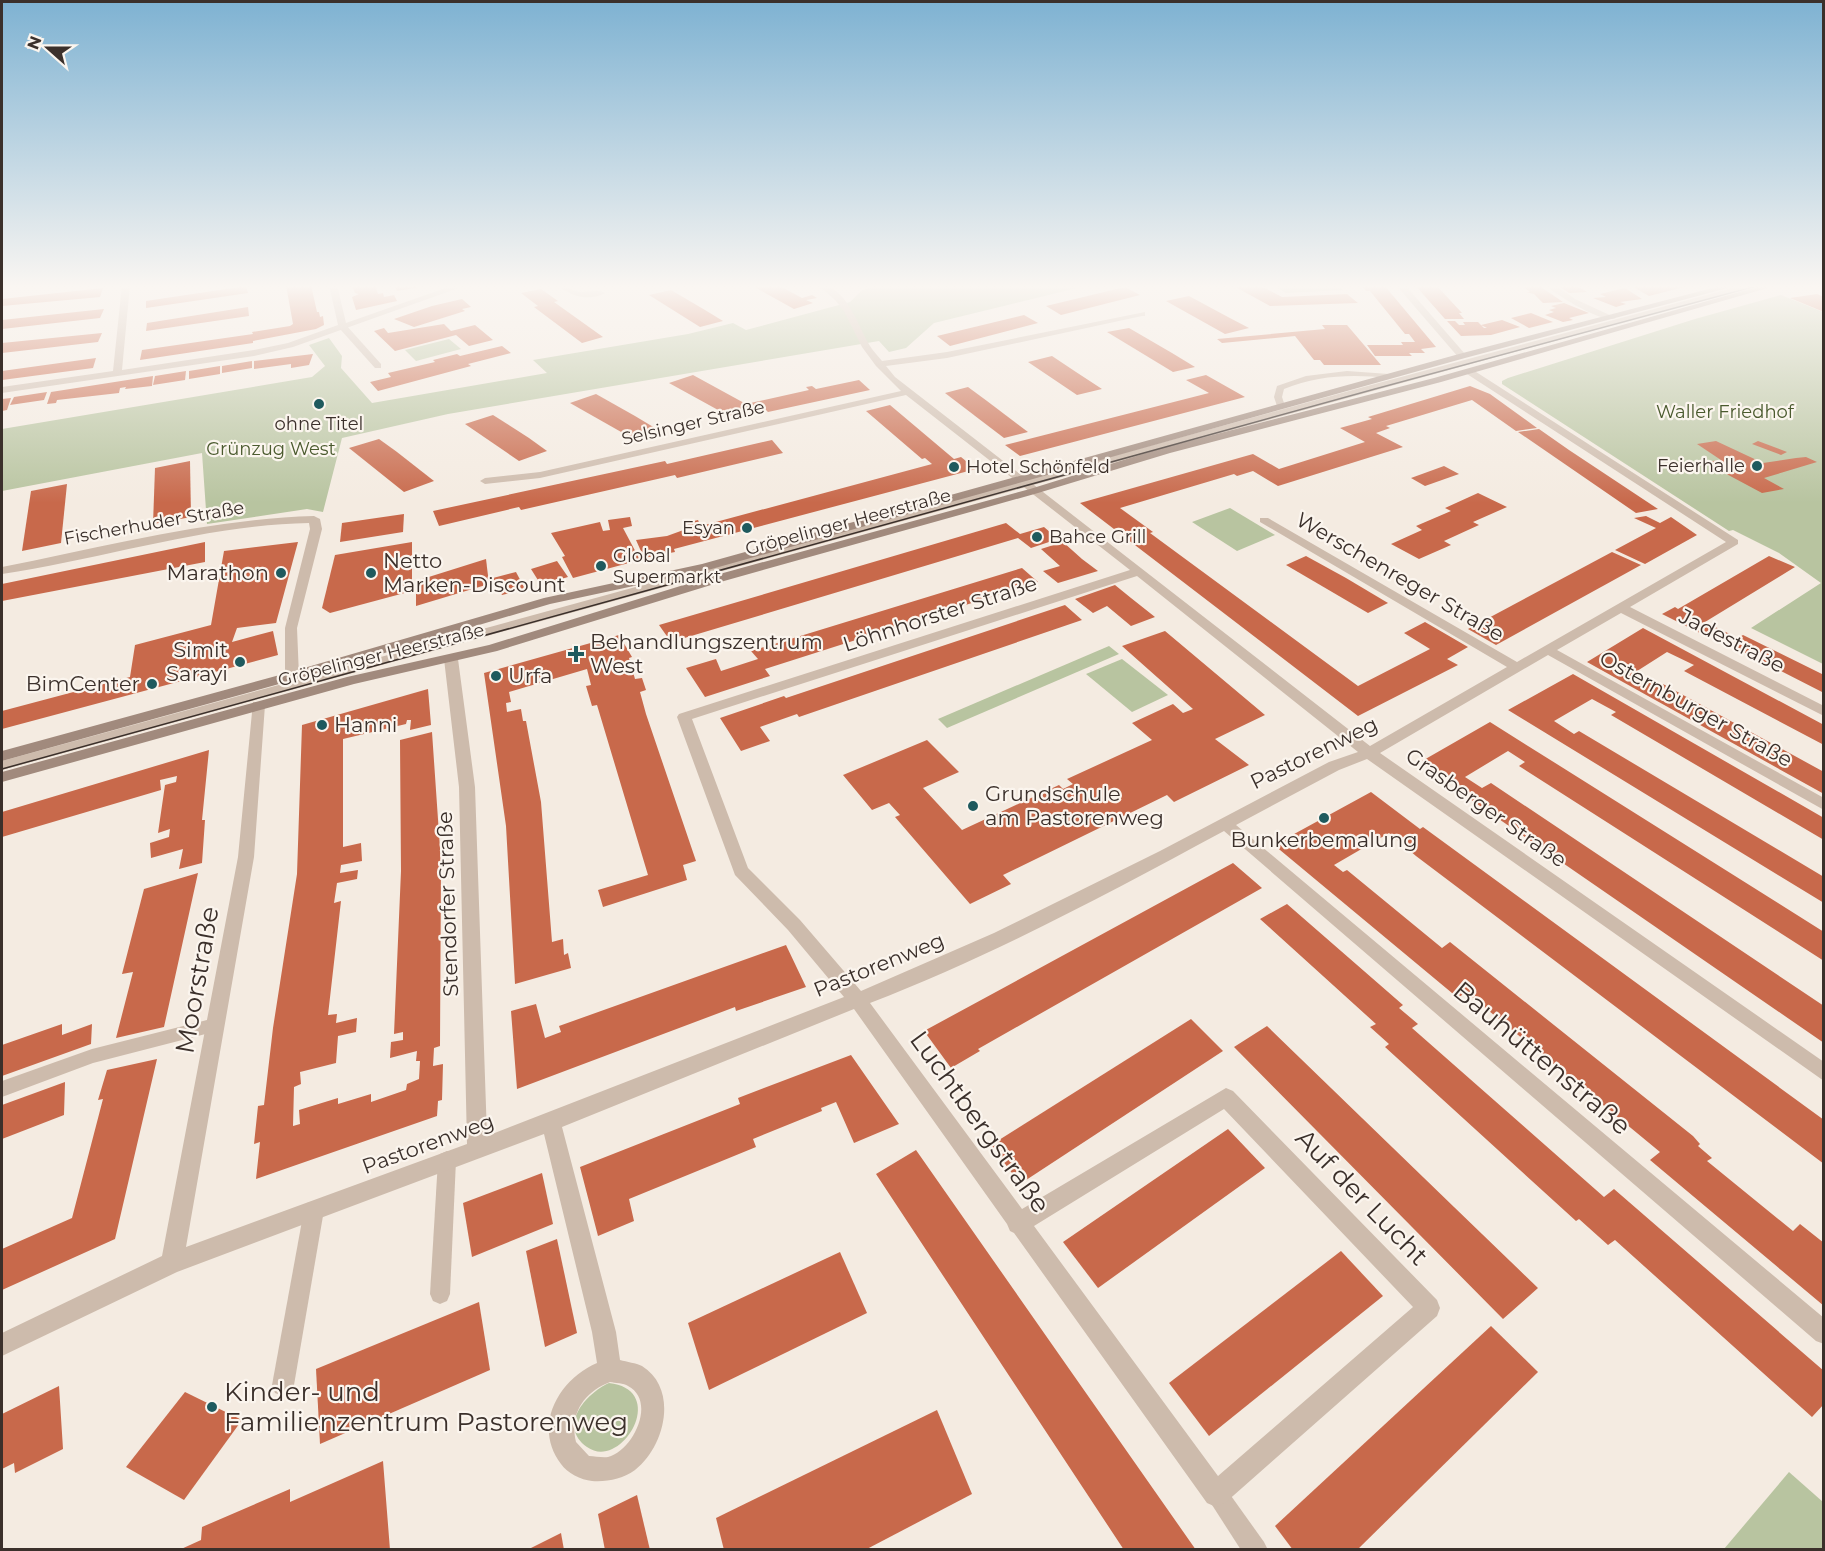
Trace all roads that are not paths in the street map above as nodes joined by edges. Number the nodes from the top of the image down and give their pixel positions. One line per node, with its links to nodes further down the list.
1 (119, 357): 12 (street)
2 (225, 357): 12 (street)
3 (370, 357): 10 (lane)
4 (874, 357): 9 (street, Grasberger Straße)
5 (929, 357): 9 (street)
6 (1457, 357): 13 (main road, Gröpelinger Heerstraße)
7 (1491, 357): 18 (lane)
8 (1521, 357): 11 (main road, Gröpelinger Heerstraße)
9 (879, 364): 15 (street, Grasberger Straße)
10 (378, 366)
11 (1470, 372): 18 (main road, Gröpelinger Heerstraße); 24 (street, Pastorenweg)
12 (117, 374): 14 (street)
13 (1389, 376): 16 (main road, Gröpelinger Heerstraße); 16 (lane)
14 (2, 390)
15 (908, 392): 17 (street, Selsinger Straße); 18 (street, Grasberger Straße)
16 (1281, 406): 18 (main road, Gröpelinger Heerstraße)
17 (485, 481)
18 (1026, 485): 20 (main road, Gröpelinger Heerstraße); 22 (street, Grasberger Straße); 23 (lane); 28 (main road, Gröpelinger Heerstraße)
19 (1264, 520): 29 (street, Werschenreger Straße)
20 (704, 567): 23 (lane); 25 (main road, Gröpelinger Heerstraße)
21 (2, 571): 30 (street, Fischerhuder Straße)
22 (1139, 571): 33 (street, Löhnhorster Straße); 34 (street, Grasberger Straße)
23 (676, 582): 26 (lane)
24 (1622, 608): 27 (street, Pastorenweg); 32 (street, Jadestraße)
25 (392, 647): 26 (lane); 30 (main road, Gröpelinger Heerstraße)
26 (437, 647): 36 (lane)
27 (1548, 650): 29 (street, Pastorenweg); 38 (street, Osternburger Straße)
28 (451, 659): 31 (main road, Gröpelinger Heerstraße); 45 (street, Stendorfer Straße)
29 (1516, 667): 34 (street, Pastorenweg)
30 (292, 676): 35 (main road, Gröpelinger Heerstraße)
31 (258, 705): 37 (main road, Gröpelinger Heerstraße); 41 (street, Moorstraße)
32 (1824, 712)
33 (684, 717): 40 (street, Luchtbergstraße)
34 (1369, 753): 39 (street, Pastorenweg); 42 (street, Grasberger Straße)
35 (2, 756)
36 (2, 766)
37 (2, 777)
38 (1824, 805)
39 (1225, 824): 40 (street, Pastorenweg); 51 (street, Bauhüttenstraße)
40 (858, 1000): 44 (street, Pastorenweg); 48 (street, Luchtbergstraße)
41 (215, 1025): 43 (lane); 49 (street, Moorstraße)
42 (1824, 1073)
43 (2, 1089)
44 (551, 1122): 45 (street, Pastorenweg); 53 (street)
45 (477, 1149): 46 (street, Pastorenweg)
46 (447, 1160): 47 (street, Pastorenweg); 50 (lane)
47 (314, 1210): 49 (street, Pastorenweg); 54 (lane)
48 (1018, 1224): 55 (street, Luchtbergstraße); 55 (street, Auf der Lucht)
49 (172, 1263): 52 (street, Pastorenweg)
50 (440, 1294)
51 (1824, 1333)
52 (2, 1345)
53 (610, 1370)
54 (283, 1385)
55 (1216, 1494): 56 (lane, Luchtbergstraße)
56 (1256, 1550)

